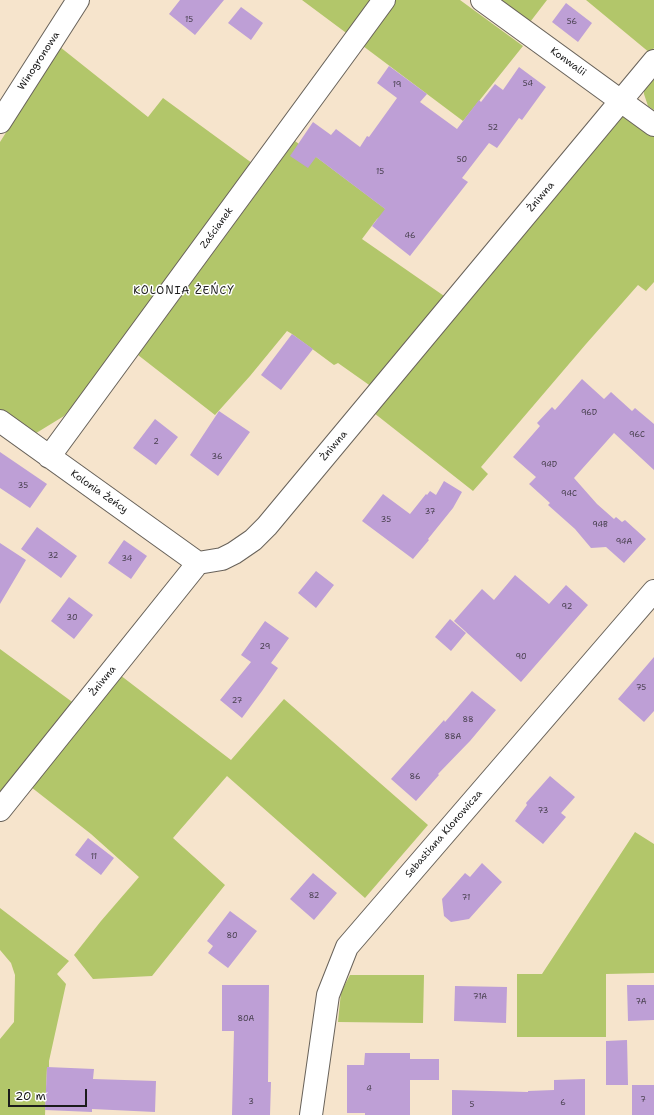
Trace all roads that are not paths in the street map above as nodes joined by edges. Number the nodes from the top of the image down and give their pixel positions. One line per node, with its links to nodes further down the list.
1 (78, 0): 6 (street, Winogronowa)
2 (384, 0): 9 (street, Zaścianek)
3 (482, 0): 5 (street, Konwalii)
4 (654, 61): 5 (street, Żniwna)
5 (621, 101): 7 (street, Konwalii); 10 (street, Żniwna)
6 (0, 122)
7 (654, 124)
8 (0, 421): 9 (street, Kolonia Żeńcy)
9 (49, 457): 10 (street, Kolonia Żeńcy)
10 (198, 562): 12 (street, Żniwna)
11 (654, 591): 13 (street, Sebastiana Klonowicza)
12 (0, 810)
13 (311, 1115)

